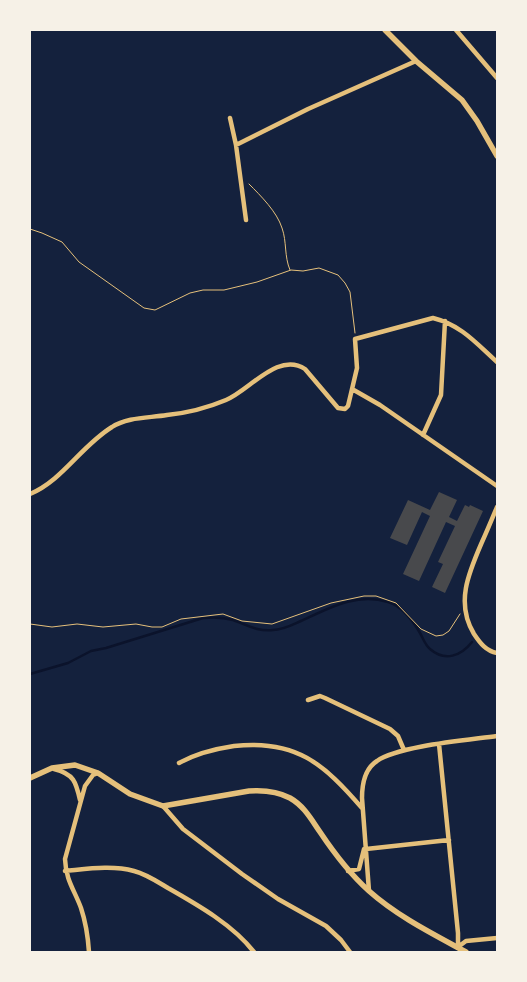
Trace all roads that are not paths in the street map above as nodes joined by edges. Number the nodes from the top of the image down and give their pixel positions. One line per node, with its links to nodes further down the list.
1 (385, 30): 3 (street)
2 (456, 30): 4 (street)
3 (416, 61): 6 (street); 7 (street)
4 (496, 74)
5 (230, 118): 6 (street)
6 (236, 145): 8 (street)
7 (497, 156)
8 (246, 220)
9 (445, 321): 10 (street); 11 (street); 12 (street)
10 (497, 362)
11 (352, 389): 12 (street); 14 (street)
12 (423, 435): 13 (street)
13 (497, 486)
14 (30, 494)
15 (497, 507): 16 (street)
16 (497, 653)
17 (308, 700): 20 (street)
18 (497, 736): 19 (street)
19 (439, 744): 20 (street); 28 (street)
20 (404, 750): 27 (street)
21 (179, 763): 27 (street)
22 (52, 768): 23 (street); 24 (street); 25 (street)
23 (98, 773): 25 (street); 26 (street)
24 (30, 778)
25 (80, 802): 30 (street)
26 (163, 806): 31 (street); 37 (street)
27 (362, 808): 29 (street)
28 (450, 840): 29 (street); 34 (street)
29 (365, 846): 31 (street); 32 (street)
30 (65, 871): 35 (street); 36 (street)
31 (348, 871): 32 (street)
32 (369, 891): 34 (street)
33 (497, 938): 34 (street)
34 (458, 948): 38 (street)
35 (89, 952)
36 (254, 952)
37 (350, 952)
38 (466, 952)

